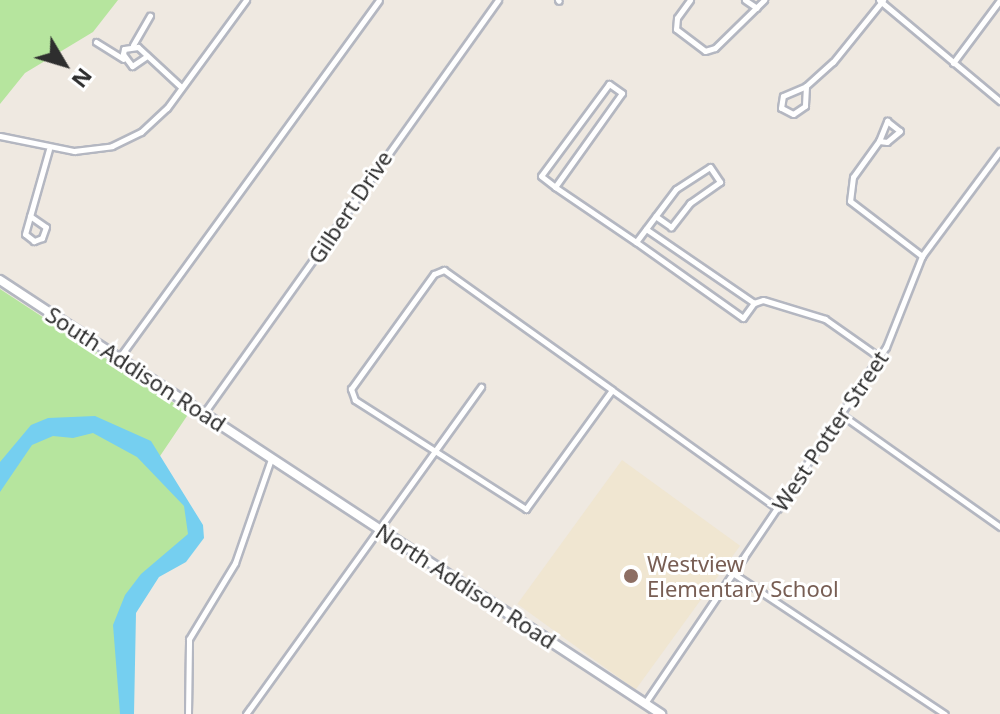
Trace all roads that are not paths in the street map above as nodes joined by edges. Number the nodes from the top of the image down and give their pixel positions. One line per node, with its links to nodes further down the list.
1 (246, 0): 17 (street)
2 (379, 0): 32 (street)
3 (498, 0): 35 (street, Gilbert Drive)
4 (690, 0): 9 (street)
5 (745, 0): 9 (street)
6 (764, 0): 9 (street)
7 (1000, 0): 15 (street)
8 (881, 1): 15 (street); 16 (street)
9 (757, 8)
10 (150, 16): 12 (street)
11 (96, 42): 14 (street)
12 (133, 45): 13 (street); 14 (street)
13 (147, 56): 14 (street); 17 (street)
14 (124, 59)
15 (953, 63): 18 (street)
16 (806, 86): 16 (street)
17 (181, 87): 21 (street)
18 (1000, 101)
19 (0, 136): 21 (street)
20 (879, 141): 20 (street); 28 (street)
21 (49, 149): 24 (street)
22 (1000, 151): 28 (street, West Potter Street)
23 (555, 187): 23 (street); 27 (street)
24 (30, 216): 24 (street)
25 (655, 216): 25 (street); 26 (street)
26 (646, 229): 27 (street); 30 (street)
27 (636, 242): 30 (street)
28 (922, 256): 31 (street, West Potter Street)
29 (0, 280): 32 (street, South Addison Road)
30 (754, 303): 31 (street)
31 (879, 357): 36 (street, West Potter Street)
32 (119, 358): 35 (street, South Addison Road)
33 (481, 387): 37 (street)
34 (612, 390): 37 (street); 37 (street); 39 (street)
35 (203, 413): 38 (street, South Addison Road)
36 (842, 415): 39 (street, West Potter Street); 40 (street)
37 (436, 453): 41 (street)
38 (271, 458): 41 (street, North Addison Road); 44 (street)
39 (778, 509): 42 (street, West Potter Street)
40 (1000, 527)
41 (382, 530): 43 (street, North Addison Road); 45 (street)
42 (734, 574): 43 (street, West Potter Street); 47 (street)
43 (645, 703): 46 (street, North Addison Road)
44 (188, 714)
45 (246, 714)
46 (661, 714)
47 (945, 714)

